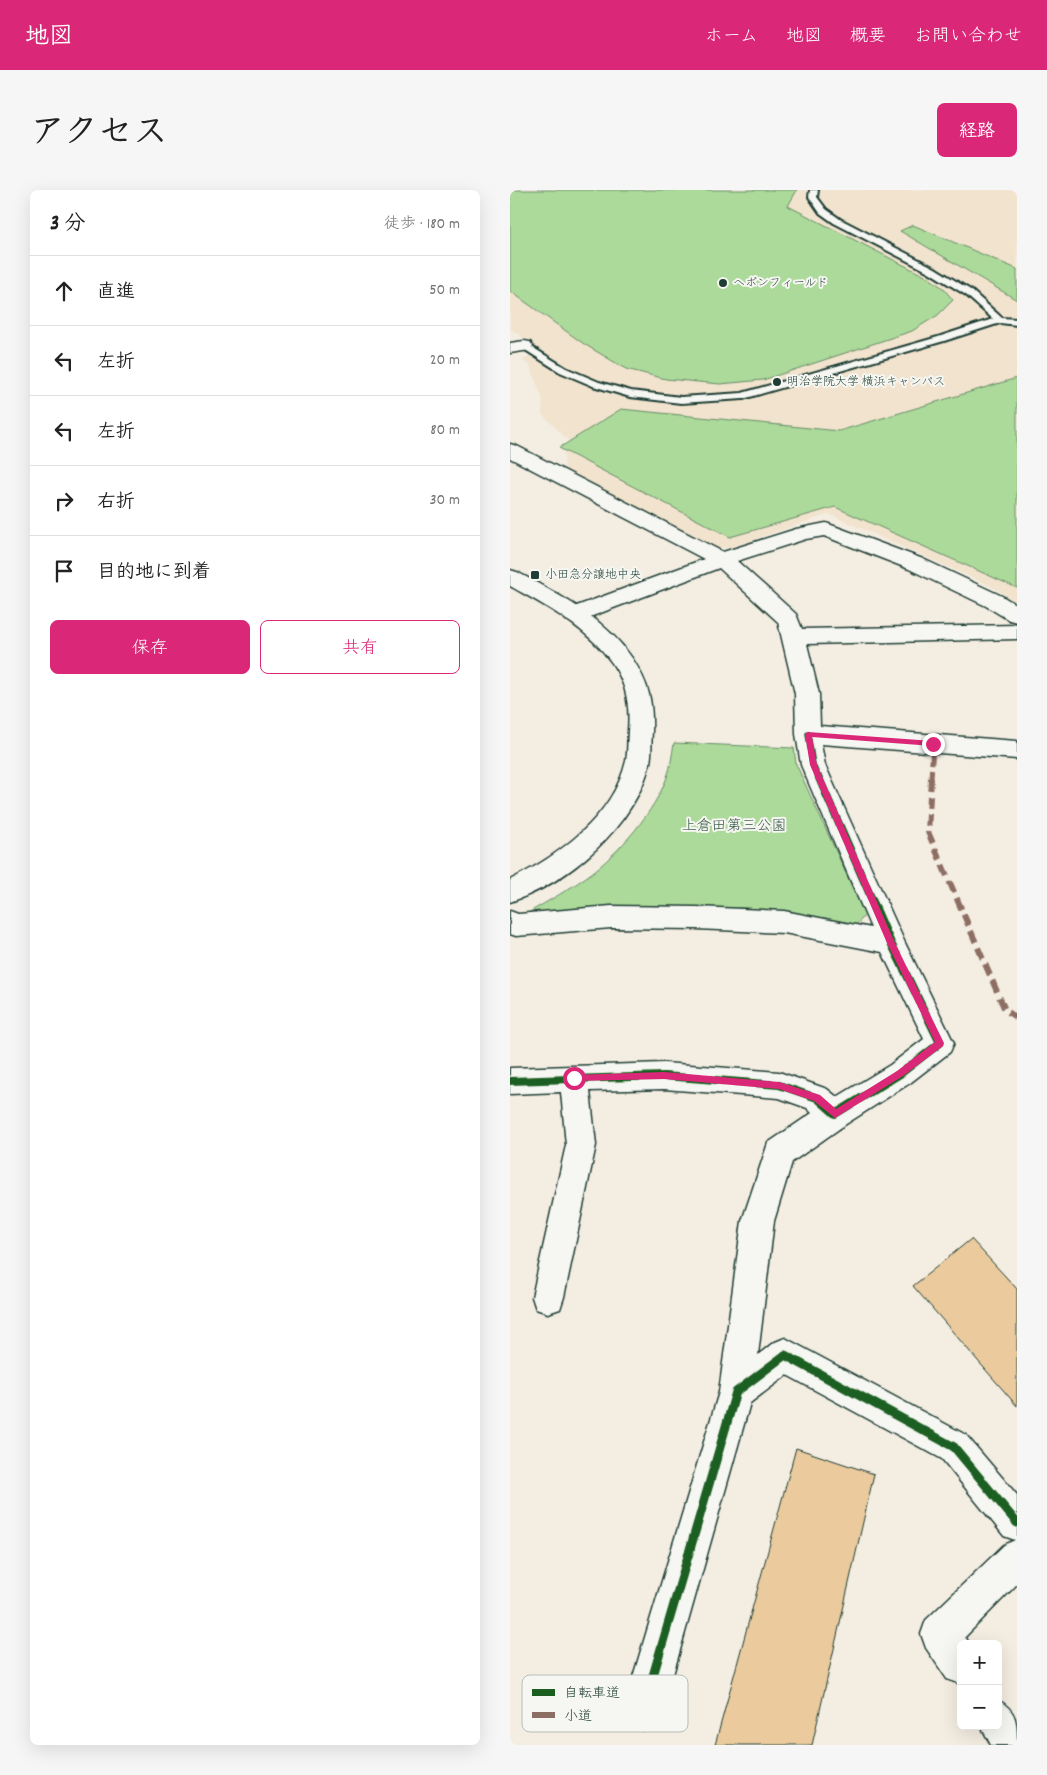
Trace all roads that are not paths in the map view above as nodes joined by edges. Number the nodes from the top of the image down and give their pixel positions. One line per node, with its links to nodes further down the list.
1 (814, 190): 2 (lane)
2 (999, 320): 3 (lane); 4 (lane)
3 (1017, 322)
4 (517, 347)
5 (510, 450): 6 (street)
6 (723, 560): 8 (street); 9 (street); 11 (street)
7 (510, 576): 8 (street)
8 (574, 615): 14 (street)
9 (1017, 615)
10 (1017, 632): 11 (street)
11 (794, 637): 12 (street)
12 (808, 734): 13 (street); 16 (street)
13 (1017, 750)
14 (510, 892)
15 (510, 922): 16 (street)
16 (891, 943): 19 (street)
17 (574, 1078): 18 (street); 19 (street); 20 (street)
18 (510, 1081)
19 (835, 1114): 21 (street)
20 (548, 1297)
21 (736, 1392): 22 (street); 25 (street)
22 (1017, 1523)
23 (1017, 1558): 24 (street)
24 (957, 1659)
25 (653, 1675)
26 (1002, 1726): 27 (street)
27 (1015, 1745)

